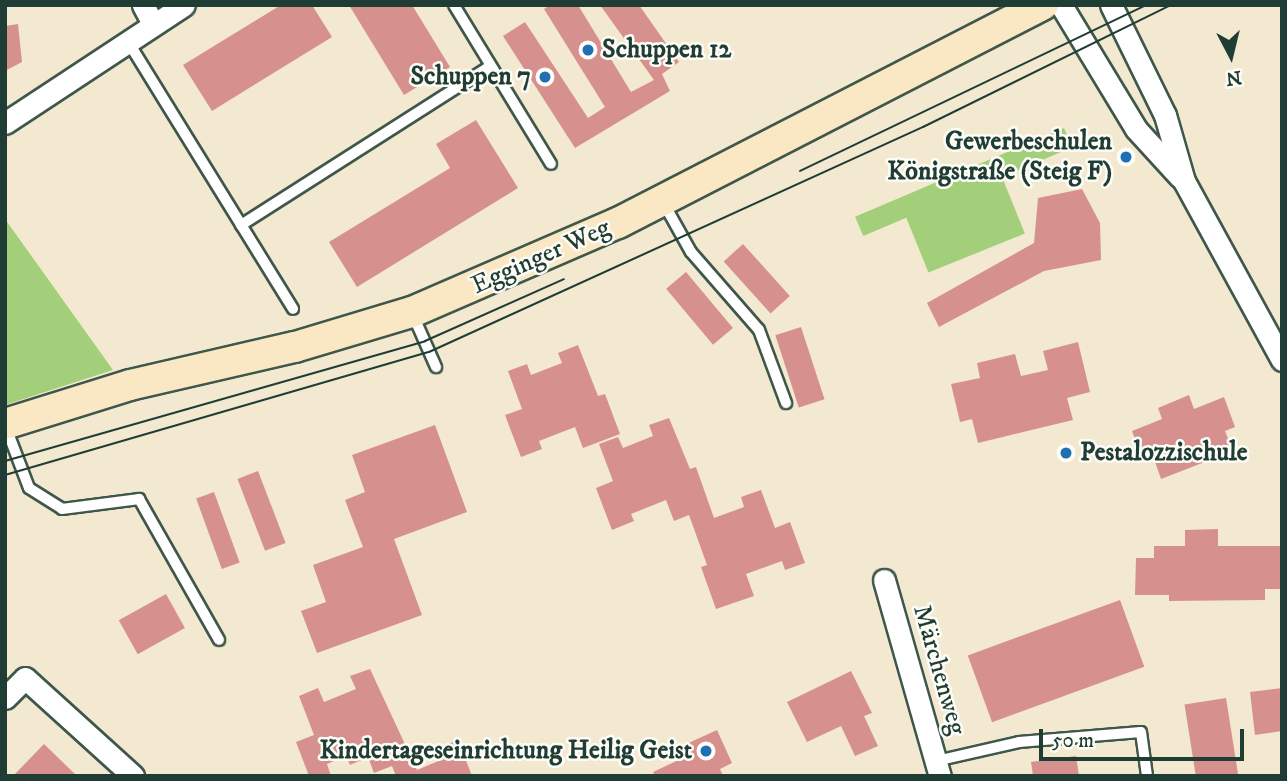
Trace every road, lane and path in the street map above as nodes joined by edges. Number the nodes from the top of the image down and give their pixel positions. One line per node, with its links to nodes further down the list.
1 (184, 5): 6 (street)
2 (454, 5): 8 (lane)
3 (1043, 5): 12 (street, Egginger Weg)
4 (1060, 5): 11 (street)
5 (1111, 5): 11 (street)
6 (148, 15): 7 (street)
7 (127, 40): 9 (street); 13 (lane)
8 (491, 66): 10 (lane); 13 (lane)
9 (5, 123)
10 (551, 164)
11 (1184, 181): 16 (street)
12 (662, 201): 15 (street, Egginger Weg); 18 (lane)
13 (241, 225): 14 (lane)
14 (293, 309)
15 (412, 312): 17 (lane); 19 (street, Egginger Weg)
16 (1282, 360)
17 (436, 367)
18 (786, 403)
19 (5, 425): 21 (lane)
20 (884, 580): 23 (street, Märchenweg)
21 (219, 640)
22 (5, 698): 24 (street)
23 (938, 769): 25 (lane)
24 (133, 776)
25 (1146, 776)

